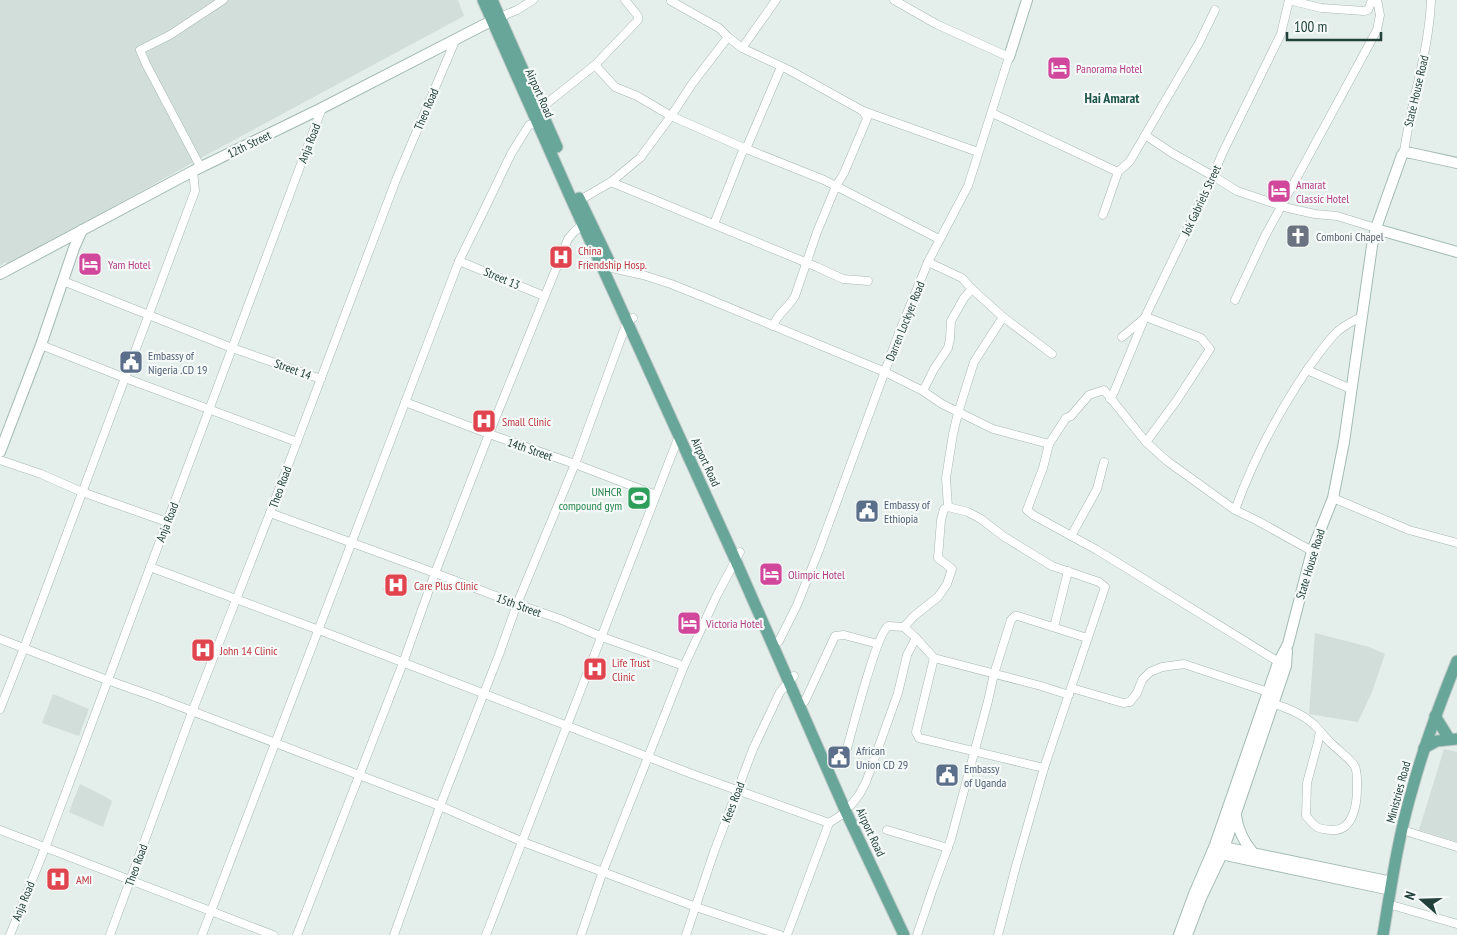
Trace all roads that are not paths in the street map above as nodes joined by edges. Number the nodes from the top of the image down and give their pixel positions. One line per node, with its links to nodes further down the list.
1 (223, 0): 33 (street)
2 (483, 0): 15 (main road, Airport Road)
3 (492, 0): 15 (main road, Airport Road)
4 (533, 0): 15 (street)
5 (625, 0): 20 (street)
6 (776, 0): 18 (street)
7 (894, 0): 19 (street)
8 (1027, 0): 19 (main road, Darren Lockyer Road)
9 (1289, 0): 10 (street); 35 (street, Jok Gabriels Street)
10 (1372, 0)
11 (1376, 0): 39 (street)
12 (1431, 0): 31 (street, State House Road)
13 (671, 1): 16 (street)
14 (1215, 10): 28 (street)
15 (496, 18): 17 (main road, 12th Street); 23 (main road, Airport Road); 27 (main road, Airport Road)
16 (728, 37): 18 (street); 26 (street)
17 (455, 41): 22 (main road, 12th Street); 69 (street, Theo Road)
18 (742, 48): 21 (street)
19 (1009, 56): 25 (street, Darren Lockyer Road)
20 (595, 65): 23 (street); 26 (street)
21 (781, 67): 24 (street); 29 (street)
22 (322, 108): 33 (main road, 12th Street); 64 (street, Anja Road)
23 (541, 108): 38 (main road, Airport Road)
24 (863, 111): 30 (street); 37 (street)
25 (992, 113): 34 (street); 45 (street, Darren Lockyer Road)
26 (671, 116): 29 (street); 36 (street)
27 (538, 123): 41 (main road, Airport Road); 47 (street)
28 (1145, 135): 34 (street); 35 (street)
29 (745, 148): 37 (street); 42 (street)
30 (978, 152)
31 (1404, 152): 32 (main road); 43 (main road, State House Road)
32 (1457, 163)
33 (197, 170): 44 (main road, 12th Street); 57 (street)
34 (1118, 172): 40 (street)
35 (1213, 176): 39 (street); 72 (street, Jok Gabriels Street)
36 (611, 182): 38 (street); 42 (street)
37 (836, 186): 45 (street); 49 (street)
38 (580, 200): 50 (main road, Airport Road)
39 (1282, 206): 43 (street); 56 (street)
40 (1103, 215)
41 (583, 224): 55 (street); 60 (main road, Airport Road)
42 (714, 224): 49 (street)
43 (1376, 229): 46 (main road); 59 (main road, State House Road)
44 (82, 230): 51 (main road, 12th Street); 52 (main road)
45 (939, 239): 48 (street, Darren Lockyer Road)
46 (1457, 252)
47 (459, 261): 55 (street, Street 13); 73 (street)
48 (928, 262): 54 (street); 67 (street, Darren Lockyer Road)
49 (806, 263): 53 (street); 61 (street)
50 (612, 268): 60 (main road, Airport Road); 61 (street)
51 (0, 274)
52 (63, 281): 57 (street, Street 14); 63 (main road)
53 (868, 281)
54 (972, 289): 58 (street); 71 (street)
55 (544, 296): 76 (street)
56 (1235, 300)
57 (148, 315): 64 (street, Street 14); 68 (street)
58 (1003, 317): 65 (street); 75 (street)
59 (1361, 317): 66 (street); 70 (main road, State House Road)
60 (630, 320): 77 (main road, Airport Road); 84 (street); 96 (main road, Airport Road)
61 (774, 326): 67 (street)
62 (1122, 337): 79 (street)
63 (41, 345): 68 (street); 81 (main road)
64 (232, 348): 69 (street, Street 14); 74 (street, Anja Road)
65 (1052, 354)
66 (1307, 370): 70 (street); 89 (street)
67 (885, 372): 71 (street); 109 (street, Darren Lockyer Road)
68 (125, 378): 74 (street); 85 (street)
69 (321, 379): 78 (street, Theo Road)
70 (1351, 388): 87 (main road, State House Road)
71 (923, 391): 75 (street)
72 (1110, 399): 79 (street); 80 (street)
73 (405, 402): 76 (street, 14th Street); 93 (street)
74 (209, 409): 78 (street); 91 (street, Anja Road)
75 (958, 413): 80 (street); 88 (street)
76 (489, 434): 84 (street, 14th Street); 99 (street)
77 (679, 436): 86 (street); 96 (main road, Airport Road)
78 (296, 442): 90 (street, Theo Road)
79 (1146, 442): 89 (street)
80 (1049, 444): 92 (street)
81 (0, 452)
82 (0, 460): 85 (street)
83 (1104, 462): 92 (street)
84 (575, 464): 86 (street, 14th Street); 101 (street)
85 (82, 492): 91 (street); 111 (street)
86 (656, 495): 105 (street)
87 (1333, 498): 94 (street); 95 (main road, State House Road)
88 (948, 507): 98 (street); 102 (street)
89 (1235, 510): 95 (street)
90 (270, 513): 93 (street, 15th Street); 100 (street, Theo Road)
91 (167, 522): 97 (street, Anja Road)
92 (1071, 536): 115 (street)
93 (352, 542): 99 (street, 15th Street); 104 (street)
94 (1457, 543)
95 (1312, 551): 115 (main road, State House Road)
96 (738, 556): 109 (main road, Airport Road); 116 (street); 118 (main road, Airport Road)
97 (150, 567): 100 (street); 119 (street, Anja Road)
98 (1068, 571): 103 (street); 107 (street)
99 (435, 573): 101 (street, 15th Street); 114 (street)
100 (237, 600): 104 (street); 126 (street, Theo Road)
101 (516, 604): 105 (street, 15th Street); 121 (street)
102 (904, 627): 106 (street); 110 (street)
103 (1054, 627): 107 (street); 117 (street)
104 (320, 630): 114 (street); 132 (street)
105 (602, 637): 116 (street, 15th Street); 128 (street)
106 (916, 638): 112 (street); 141 (street)
107 (1087, 638): 122 (street)
108 (0, 639): 111 (street)
109 (779, 641): 118 (main road, Airport Road)
110 (878, 644): 124 (street); 136 (street)
111 (24, 648): 119 (street); 125 (street)
112 (934, 658): 117 (street); 134 (street)
113 (1457, 661): 127 (main road, Ministries Road)
114 (403, 663): 121 (street); 138 (street)
115 (1282, 665): 123 (main road, State House Road)
116 (684, 666): 135 (street)
117 (994, 674): 122 (street); 134 (street)
118 (791, 678): 124 (main road, Airport Road); 139 (street, Kees Road); 141 (main road, Airport Road)
119 (107, 681): 126 (street); 149 (street, Anja Road)
120 (1075, 689): 123 (street)
121 (484, 695): 128 (street); 140 (street)
122 (1069, 695): 137 (street)
123 (1269, 699): 129 (street); 142 (main road); 151 (main road)
124 (805, 701): 136 (main road, Airport Road)
125 (0, 709)
126 (192, 712): 132 (street); 155 (street, Theo Road)
127 (1435, 716): 130 (main road, Ministries Road); 131 (main road)
128 (567, 726): 135 (street); 147 (street)
129 (1320, 731): 129 (street)
130 (1429, 732): 131 (main road); 133 (main road, Ministries Road)
131 (1454, 739): 133 (main road)
132 (275, 743): 138 (street); 160 (street)
133 (1424, 748): 146 (main road, Ministries Road)
134 (974, 752): 137 (street); 150 (street)
135 (647, 757): 139 (street); 153 (street)
136 (832, 761): 141 (main road, Airport Road)
137 (1044, 768): 175 (street)
138 (359, 775): 140 (street); 166 (street)
139 (737, 791): 143 (street); 159 (street, Kees Road)
140 (440, 806): 147 (street); 167 (street)
141 (849, 808): 143 (street); 173 (main road, Airport Road); 174 (main road, Airport Road)
142 (1236, 814): 151 (main road); 152 (main road)
143 (829, 822): 172 (street)
144 (0, 830): 149 (street)
145 (887, 830): 150 (street)
146 (1402, 830): 148 (street); 156 (main road, Ministries Road)
147 (523, 842): 153 (street); 168 (street)
148 (1457, 846)
149 (45, 848): 155 (street); 162 (street, Anja Road)
150 (948, 848): 174 (street)
151 (1218, 850): 152 (main road); 154 (main road); 157 (main road)
152 (1253, 853): 154 (main road)
153 (603, 871): 159 (street); 169 (street)
154 (1338, 875): 156 (main road)
155 (130, 880): 160 (street); 163 (street, Theo Road)
156 (1391, 886): 158 (main road, Ministries Road)
157 (1198, 896): 176 (main road); 177 (main road)
158 (1388, 904): 161 (street); 178 (main road, Ministries Road)
159 (696, 907): 170 (street, Kees Road); 171 (street)
160 (211, 910): 164 (street); 165 (street)
161 (1457, 924)
162 (10, 935)
163 (110, 935)
164 (202, 935)
165 (273, 935)
166 (297, 935)
167 (394, 935)
168 (486, 935)
169 (581, 935)
170 (686, 935)
171 (780, 935)
172 (787, 935)
173 (904, 935)
174 (915, 935)
175 (998, 935)
176 (1178, 935)
177 (1187, 935)
178 (1383, 935)

